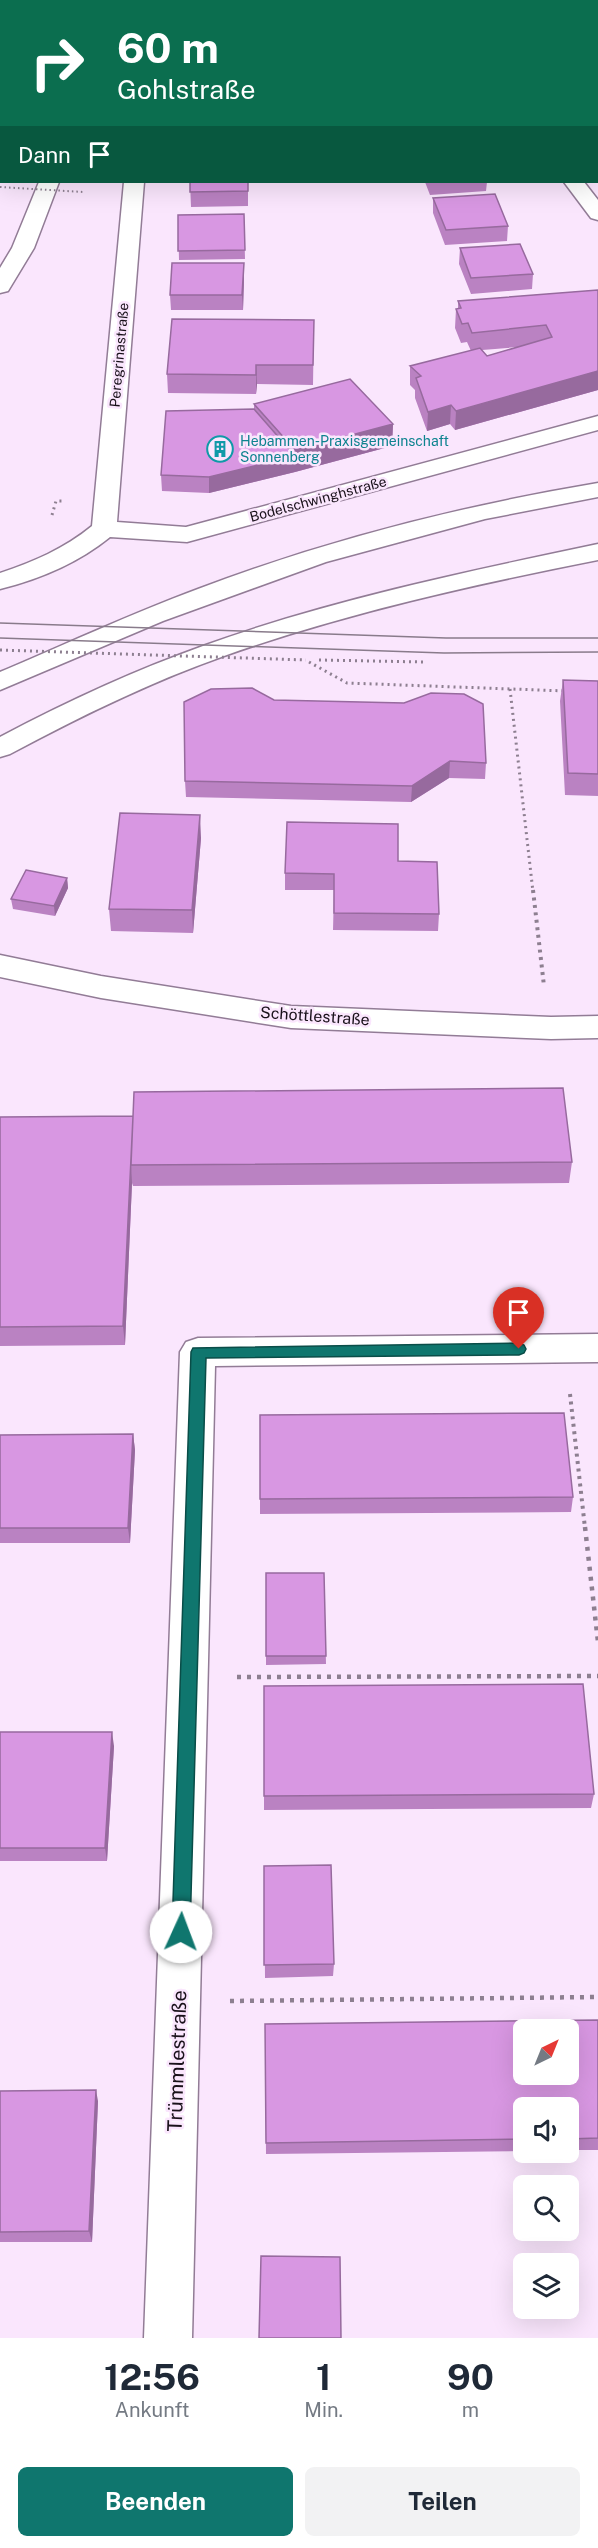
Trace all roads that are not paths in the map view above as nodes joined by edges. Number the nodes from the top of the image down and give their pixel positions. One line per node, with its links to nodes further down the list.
1 (49, 183): 5 (main road)
2 (134, 183): 8 (main road, Peregrinastraße)
3 (575, 183): 4 (main road)
4 (598, 214)
5 (0, 286)
6 (598, 423): 8 (main road, Bodelschwinghstraße)
7 (598, 490): 11 (main road)
8 (104, 529): 10 (main road)
9 (598, 552): 12 (main road)
10 (0, 580)
11 (0, 682)
12 (0, 748)
13 (0, 966): 14 (main road, Schöttlestraße)
14 (598, 1027)
15 (582, 1349): 16 (main road, Trümmlestraße)
16 (168, 2338)

